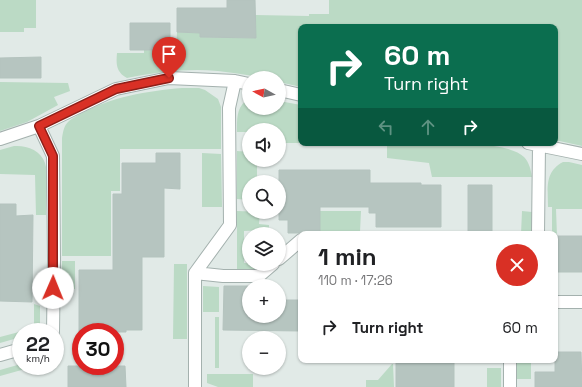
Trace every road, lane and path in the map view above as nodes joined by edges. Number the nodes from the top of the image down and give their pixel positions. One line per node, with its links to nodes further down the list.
1 (235, 81): 2 (street); 5 (street); 14 (street)
2 (242, 82)
3 (286, 92): 4 (street)
4 (298, 94)
5 (39, 126): 6 (street); 17 (street)
6 (0, 139)
7 (534, 146): 10 (street)
8 (544, 146): 9 (street)
9 (582, 154)
10 (538, 231)
11 (298, 243): 12 (street)
12 (286, 253)
13 (265, 271): 14 (street)
14 (195, 273): 21 (street)
15 (558, 302): 16 (street)
16 (582, 302)
17 (53, 323)
18 (12, 352): 19 (street)
19 (0, 355)
20 (510, 363): 22 (street)
21 (194, 387)
22 (510, 387)

